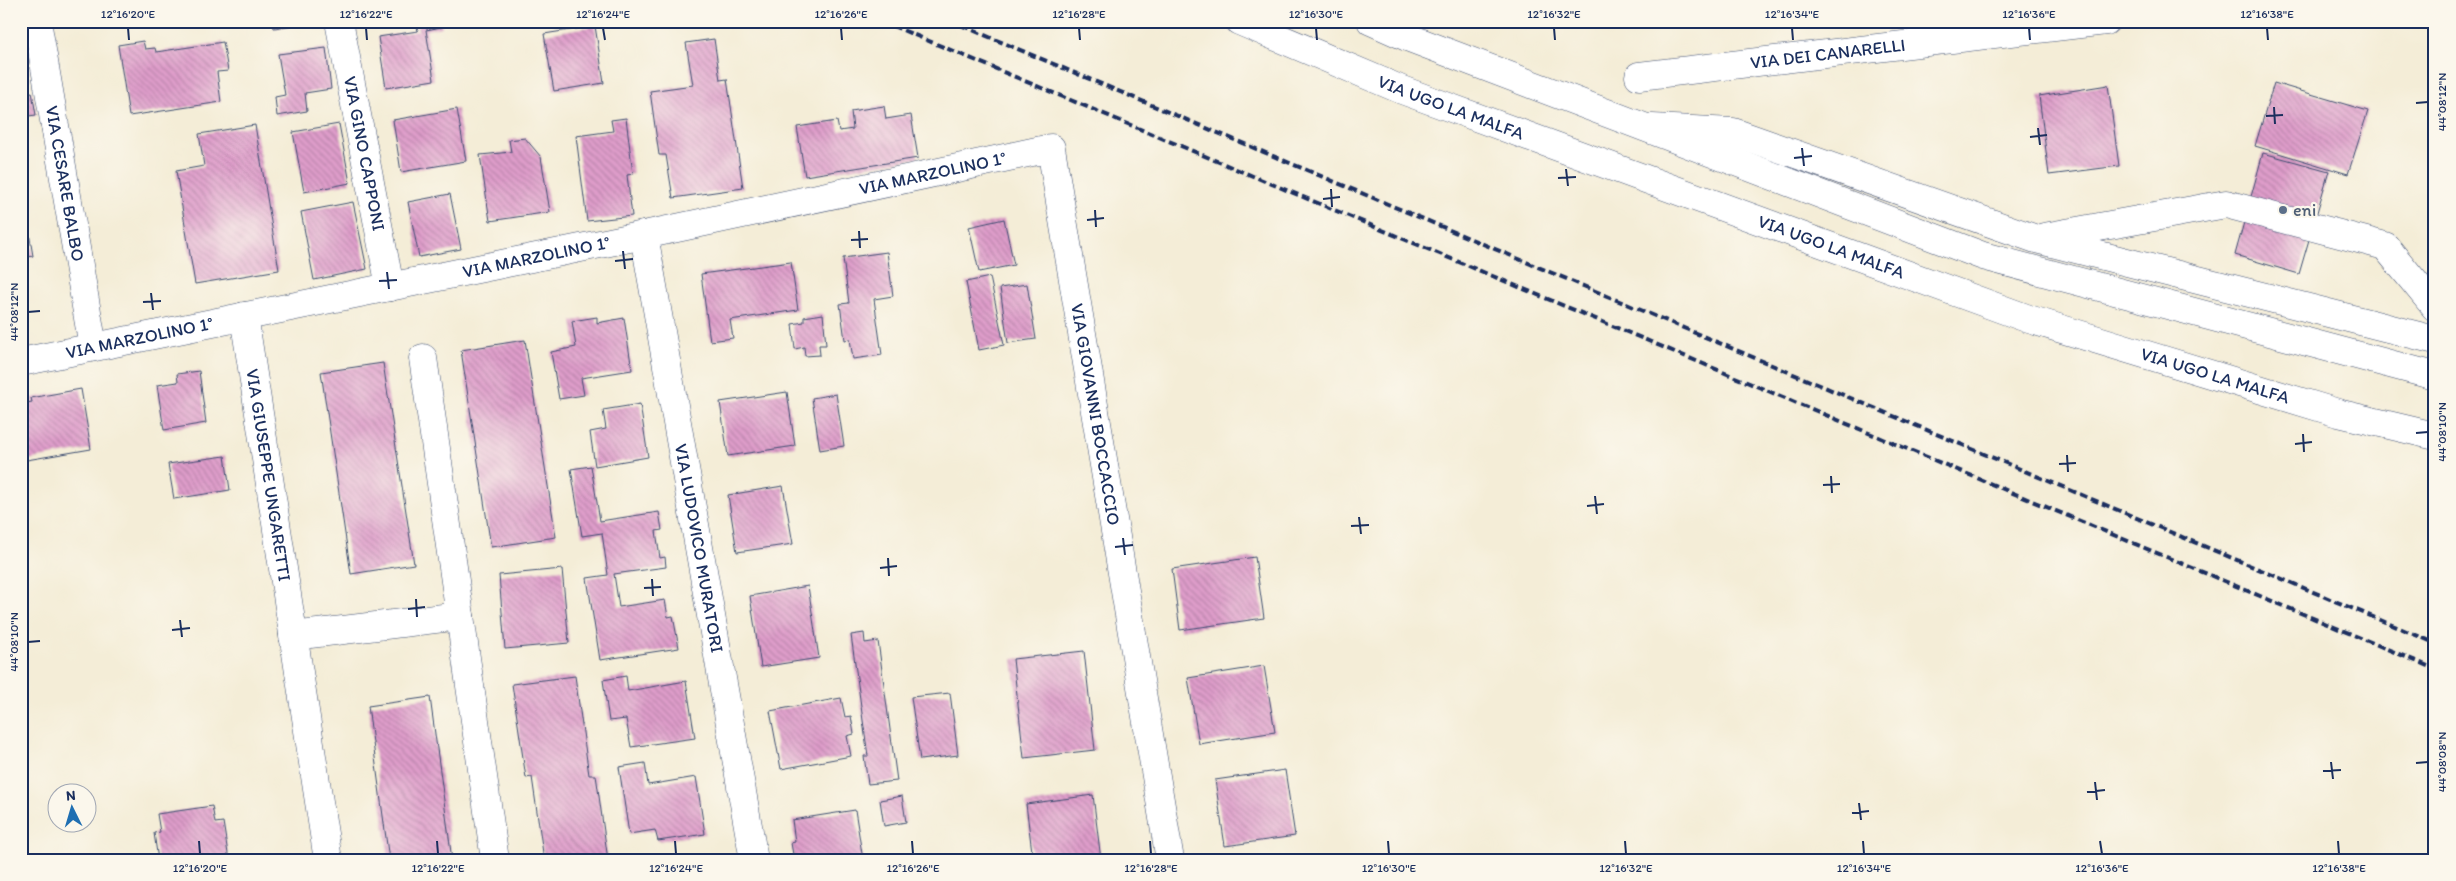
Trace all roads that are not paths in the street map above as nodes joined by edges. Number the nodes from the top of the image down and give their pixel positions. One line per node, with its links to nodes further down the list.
1 (37, 21): 15 (main road, VIA CESARE BALBO)
2 (339, 21): 11 (main road, VIA GINO CAPPONI)
3 (1240, 21): 19 (main road, VIA UGO LA MALFA)
4 (1371, 21): 7 (main road)
5 (2106, 21): 6 (main road, VIA DEI CANARELLI)
6 (1639, 76)
7 (1644, 127): 10 (main road); 18 (main road)
8 (1052, 148): 9 (main road, VIA MARZOLINO 1°); 25 (main road, VIA GIOVANNI BOCCACCIO)
9 (644, 235): 11 (main road, VIA MARZOLINO 1°); 24 (main road, VIA LUDOVICO MURATORI)
10 (2036, 239): 12 (main road); 14 (main road)
11 (390, 287): 13 (main road, VIA MARZOLINO 1°)
12 (2435, 307)
13 (244, 316): 15 (main road, VIA MARZOLINO 1°); 21 (main road, VIA GIUSEPPE UNGARETTI)
14 (2435, 340)
15 (93, 347): 17 (main road, VIA MARZOLINO 1°)
16 (423, 358): 20 (main road)
17 (21, 362)
18 (2435, 376)
19 (2435, 436)
20 (460, 616): 21 (main road); 23 (main road)
21 (293, 636): 22 (main road, VIA GIUSEPPE UNGARETTI)
22 (328, 860)
23 (496, 860)
24 (754, 860)
25 (1170, 860)

